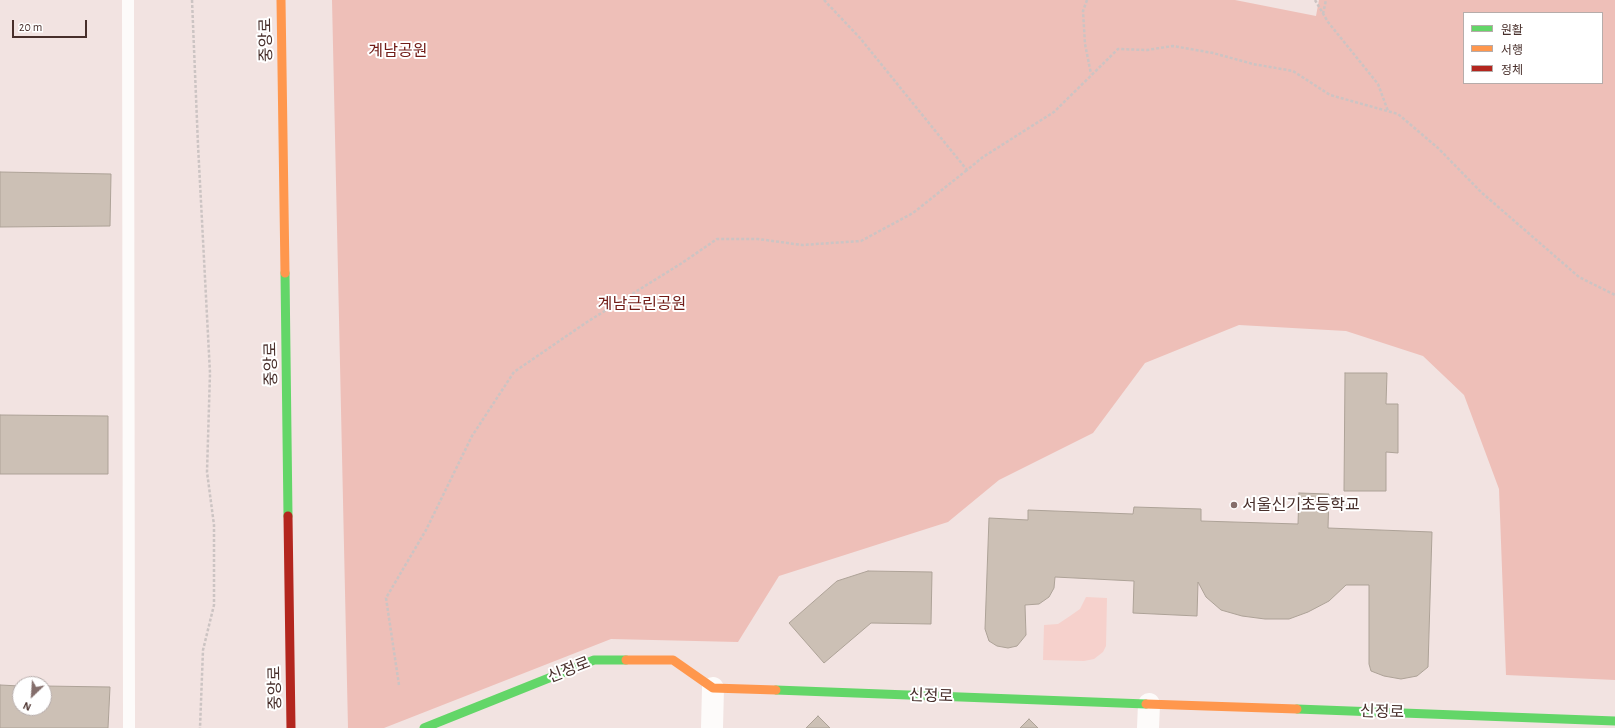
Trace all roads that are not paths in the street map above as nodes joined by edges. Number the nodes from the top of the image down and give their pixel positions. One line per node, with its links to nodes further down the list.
1 (128, 0): 6 (lane)
2 (281, 0): 7 (street, 중앙로)
3 (713, 688): 4 (street, 신정로); 8 (street, 신정로); 9 (street)
4 (1149, 704): 5 (street, 신정로); 10 (street)
5 (1615, 721)
6 (129, 728)
7 (290, 728)
8 (424, 728)
9 (712, 728)
10 (1148, 728)

